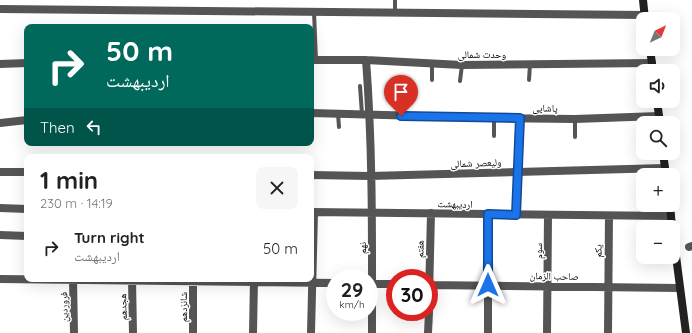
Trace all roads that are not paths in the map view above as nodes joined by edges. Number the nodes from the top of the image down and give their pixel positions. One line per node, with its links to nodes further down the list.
1 (395, 0): 6 (lane)
2 (643, 0): 5 (street)
3 (0, 9): 4 (street)
4 (314, 12): 6 (street); 8 (lane)
5 (644, 12)
6 (395, 13): 7 (street)
7 (636, 17)
8 (314, 60): 9 (street, وحدت شمالی)
9 (366, 60): 11 (street, وحدت شمالی); 22 (street, نهم)
10 (24, 63): 12 (street)
11 (432, 63): 14 (street, وحدت شمالی); 16 (lane)
12 (0, 64)
13 (530, 64): 14 (street, وحدت شمالی); 15 (street, وحدت شمالی); 17 (lane)
14 (462, 65): 18 (lane)
15 (636, 67)
16 (432, 80)
17 (529, 80)
18 (460, 81)
19 (360, 86): 22 (lane)
20 (314, 113): 21 (street, پاشایی)
21 (338, 114): 22 (street, پاشایی); 29 (lane)
22 (366, 114): 23 (street, پاشایی); 37 (street, نهم)
23 (494, 118): 24 (street, پاشایی); 30 (lane)
24 (520, 118): 25 (street, پاشایی); 34 (lane)
25 (574, 119): 26 (street, پاشایی); 31 (lane)
26 (636, 119)
27 (24, 120): 28 (street)
28 (0, 123)
29 (339, 127)
30 (494, 136)
31 (575, 138)
32 (0, 172): 33 (street)
33 (24, 172)
34 (517, 172): 35 (street, ولیعصر شمالی); 37 (street, ولیعصر شمالی); 45 (lane)
35 (636, 172)
36 (314, 176): 37 (street, ولیعصر شمالی)
37 (370, 176): 42 (street, نهم)
38 (0, 208): 39 (street)
39 (24, 209)
40 (314, 212): 42 (street, اردیبهشت)
41 (671, 212): 48 (street)
42 (372, 213): 43 (street, اردیبهشت); 53 (street, نهم)
43 (431, 214): 44 (street, اردیبهشت); 54 (street, هفتم)
44 (488, 214): 45 (street, اردیبهشت); 65 (street)
45 (516, 215): 46 (street, اردیبهشت)
46 (548, 215): 47 (street, اردیبهشت); 66 (street, سوم)
47 (609, 216): 48 (street, اردیبهشت); 67 (street, یکم)
48 (671, 216): 49 (street)
49 (671, 220)
50 (0, 235): 51 (street)
51 (24, 236)
52 (676, 264): 68 (street)
53 (370, 269)
54 (429, 269)
55 (0, 279): 56 (street)
56 (24, 279)
57 (73, 282): 71 (street, فروردین)
58 (132, 282): 72 (street, هجدهم)
59 (193, 282): 73 (street, شانزدهم)
60 (254, 282): 74 (street)
61 (283, 282): 62 (street)
62 (312, 283): 63 (street); 75 (street)
63 (326, 283)
64 (438, 285): 65 (street, صاحب الزمان)
65 (488, 285): 66 (street, صاحب الزمان); 78 (street)
66 (548, 286): 67 (street, صاحب الزمان); 79 (street, سوم)
67 (608, 287): 68 (street, صاحب الزمان); 80 (street, یکم)
68 (679, 288): 81 (street)
69 (372, 321): 76 (street, نهم)
70 (429, 321): 77 (street)
71 (74, 333)
72 (133, 333)
73 (193, 333)
74 (253, 333)
75 (311, 333)
76 (372, 333)
77 (428, 333)
78 (488, 333)
79 (547, 333)
80 (608, 333)
81 (686, 333)

